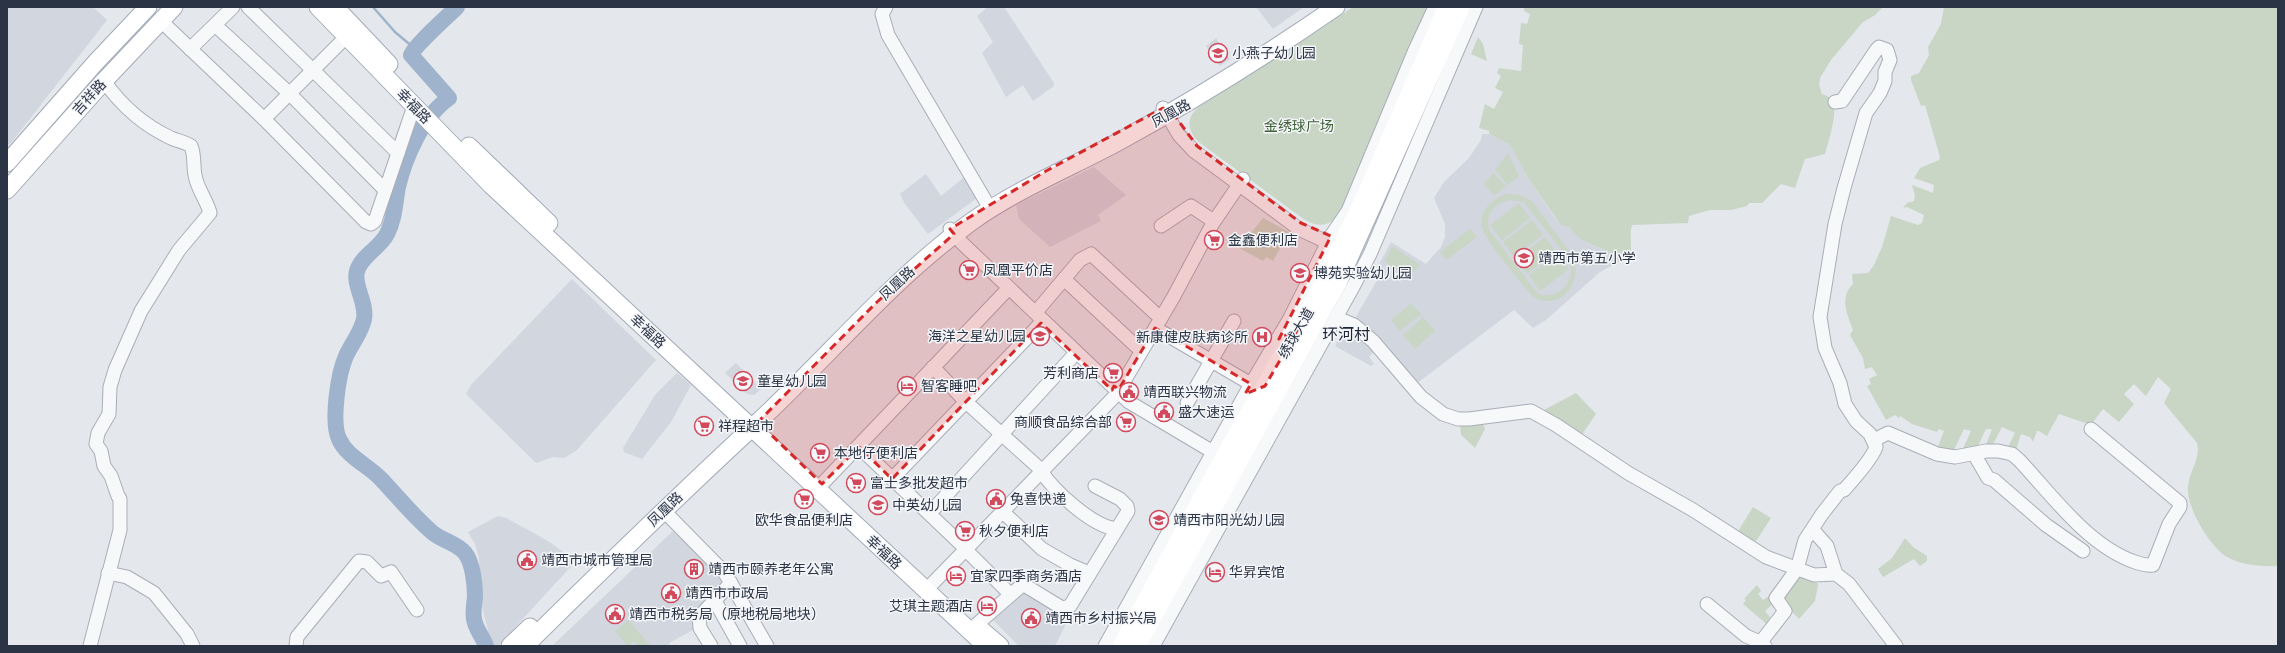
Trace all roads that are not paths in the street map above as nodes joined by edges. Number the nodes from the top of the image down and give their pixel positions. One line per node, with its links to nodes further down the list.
1 (148, 7): 18 (main road, 吉祥路)
2 (174, 7): 14 (main road, 吉祥路)
3 (233, 7): 15 (street)
4 (248, 7): 19 (street)
5 (318, 7): 16 (main road, 幸福路)
6 (335, 7): 23 (main road, 幸福路)
7 (1322, 7): 24 (main road, 凤凰路)
8 (1336, 7): 24 (main road, 凤凰路)
9 (1436, 7): 37 (street)
10 (1447, 7): 45 (main road, 绣球大道)
11 (1461, 7): 27 (main road, 绣球大道)
12 (1476, 7): 26 (street)
13 (881, 9): 33 (street)
14 (161, 21): 17 (street); 20 (main road, 吉祥路)
15 (215, 25): 17 (street); 21 (street)
16 (347, 36): 19 (street); 23 (main road, 幸福路)
17 (190, 49): 25 (street)
18 (96, 62): 20 (main road); 29 (main road, 吉祥路)
19 (313, 71): 21 (street); 28 (street)
20 (104, 81): 31 (main road, 吉祥路); 79 (street)
21 (289, 93): 25 (street); 32 (street)
22 (1836, 102): 60 (street)
23 (422, 109): 28 (street); 57 (main road, 幸福路)
24 (1168, 110): 30 (street); 33 (main road, 凤凰路); 36 (main road, 凤凰路)
25 (264, 119): 32 (street)
26 (1426, 123): 27 (street); 42 (street)
27 (1407, 131): 56 (main road, 绣球大道)
28 (398, 153): 32 (street)
29 (7, 164)
30 (1238, 179): 34 (street); 37 (street); 44 (street)
31 (7, 190)
32 (385, 190)
33 (988, 205): 36 (main road, 凤凰路)
34 (1209, 218): 35 (street); 40 (street)
35 (1160, 226)
36 (949, 234): 39 (street); 41 (street); 57 (main road, 凤凰路)
37 (1330, 240): 46 (street)
38 (1064, 279): 40 (street); 41 (street); 47 (street)
39 (1006, 291): 41 (street); 50 (street)
40 (1156, 314): 47 (street)
41 (1039, 317): 48 (street); 52 (street); 53 (street)
42 (1337, 318): 55 (street); 78 (street)
43 (1234, 321): 49 (street)
44 (1155, 328): 49 (street); 52 (street)
45 (1298, 330): 46 (street); 51 (main road, 绣球大道)
46 (1277, 340): 51 (street)
47 (1137, 347): 52 (street)
48 (1074, 355): 52 (street); 59 (street)
49 (1213, 360): 51 (street); 54 (street)
50 (933, 367): 53 (street); 62 (street)
51 (1254, 388): 61 (main road, 绣球大道); 64 (street)
52 (1115, 390): 64 (street); 65 (street)
53 (966, 402): 59 (street); 66 (street)
54 (1187, 403)
55 (1282, 416): 56 (street); 75 (street)
56 (1263, 420): 75 (main road, 绣球大道)
57 (751, 422): 67 (main road, 幸福路); 69 (main road, 凤凰路); 97 (main road, 凤凰路); 102 (main road, 幸福路)
58 (2091, 429): 63 (street)
59 (1000, 434): 65 (street); 71 (street)
60 (1875, 443): 63 (street); 73 (street)
61 (1230, 446): 64 (street); 75 (main road, 绣球大道)
62 (859, 447): 66 (street); 67 (street)
63 (1974, 454): 77 (street)
64 (1211, 455): 74 (street)
65 (1039, 469): 70 (street); 72 (street); 76 (street)
66 (892, 479): 71 (street)
67 (822, 484): 83 (main road, 幸福路)
68 (1095, 486): 72 (street)
69 (663, 510): 82 (street); 98 (main road, 凤凰路)
70 (1002, 511): 76 (street); 80 (street)
71 (930, 513): 76 (street)
72 (1116, 529): 80 (street)
73 (1813, 530): 78 (street); 81 (street)
74 (1169, 532): 75 (street); 88 (street)
75 (1198, 535): 85 (main road, 绣球大道); 90 (street); 91 (main road, 绣球大道)
76 (965, 548): 83 (street); 84 (street)
77 (2083, 551)
78 (1797, 569): 81 (street); 93 (street)
79 (108, 573): 94 (street); 95 (street)
80 (1089, 573): 84 (street)
81 (1836, 574): 108 (street)
82 (731, 583): 86 (street); 101 (street)
83 (930, 583): 92 (main road, 幸福路)
84 (1010, 594): 92 (street)
85 (1148, 597): 88 (street); 105 (main road, 绣球大道)
86 (715, 601): 99 (street); 100 (street)
87 (1707, 604): 93 (street)
88 (1127, 607): 104 (street)
89 (417, 610): 96 (street)
90 (1170, 616): 91 (street); 107 (street)
91 (1151, 622): 106 (main road, 绣球大道)
92 (976, 625): 103 (main road, 幸福路)
93 (1764, 644)
94 (90, 646)
95 (193, 646)
96 (296, 646)
97 (510, 646)
98 (525, 646)
99 (711, 646)
100 (740, 646)
101 (768, 646)
102 (986, 646)
103 (1000, 646)
104 (1105, 646)
105 (1120, 646)
106 (1137, 646)
107 (1152, 646)
108 (1896, 646)

